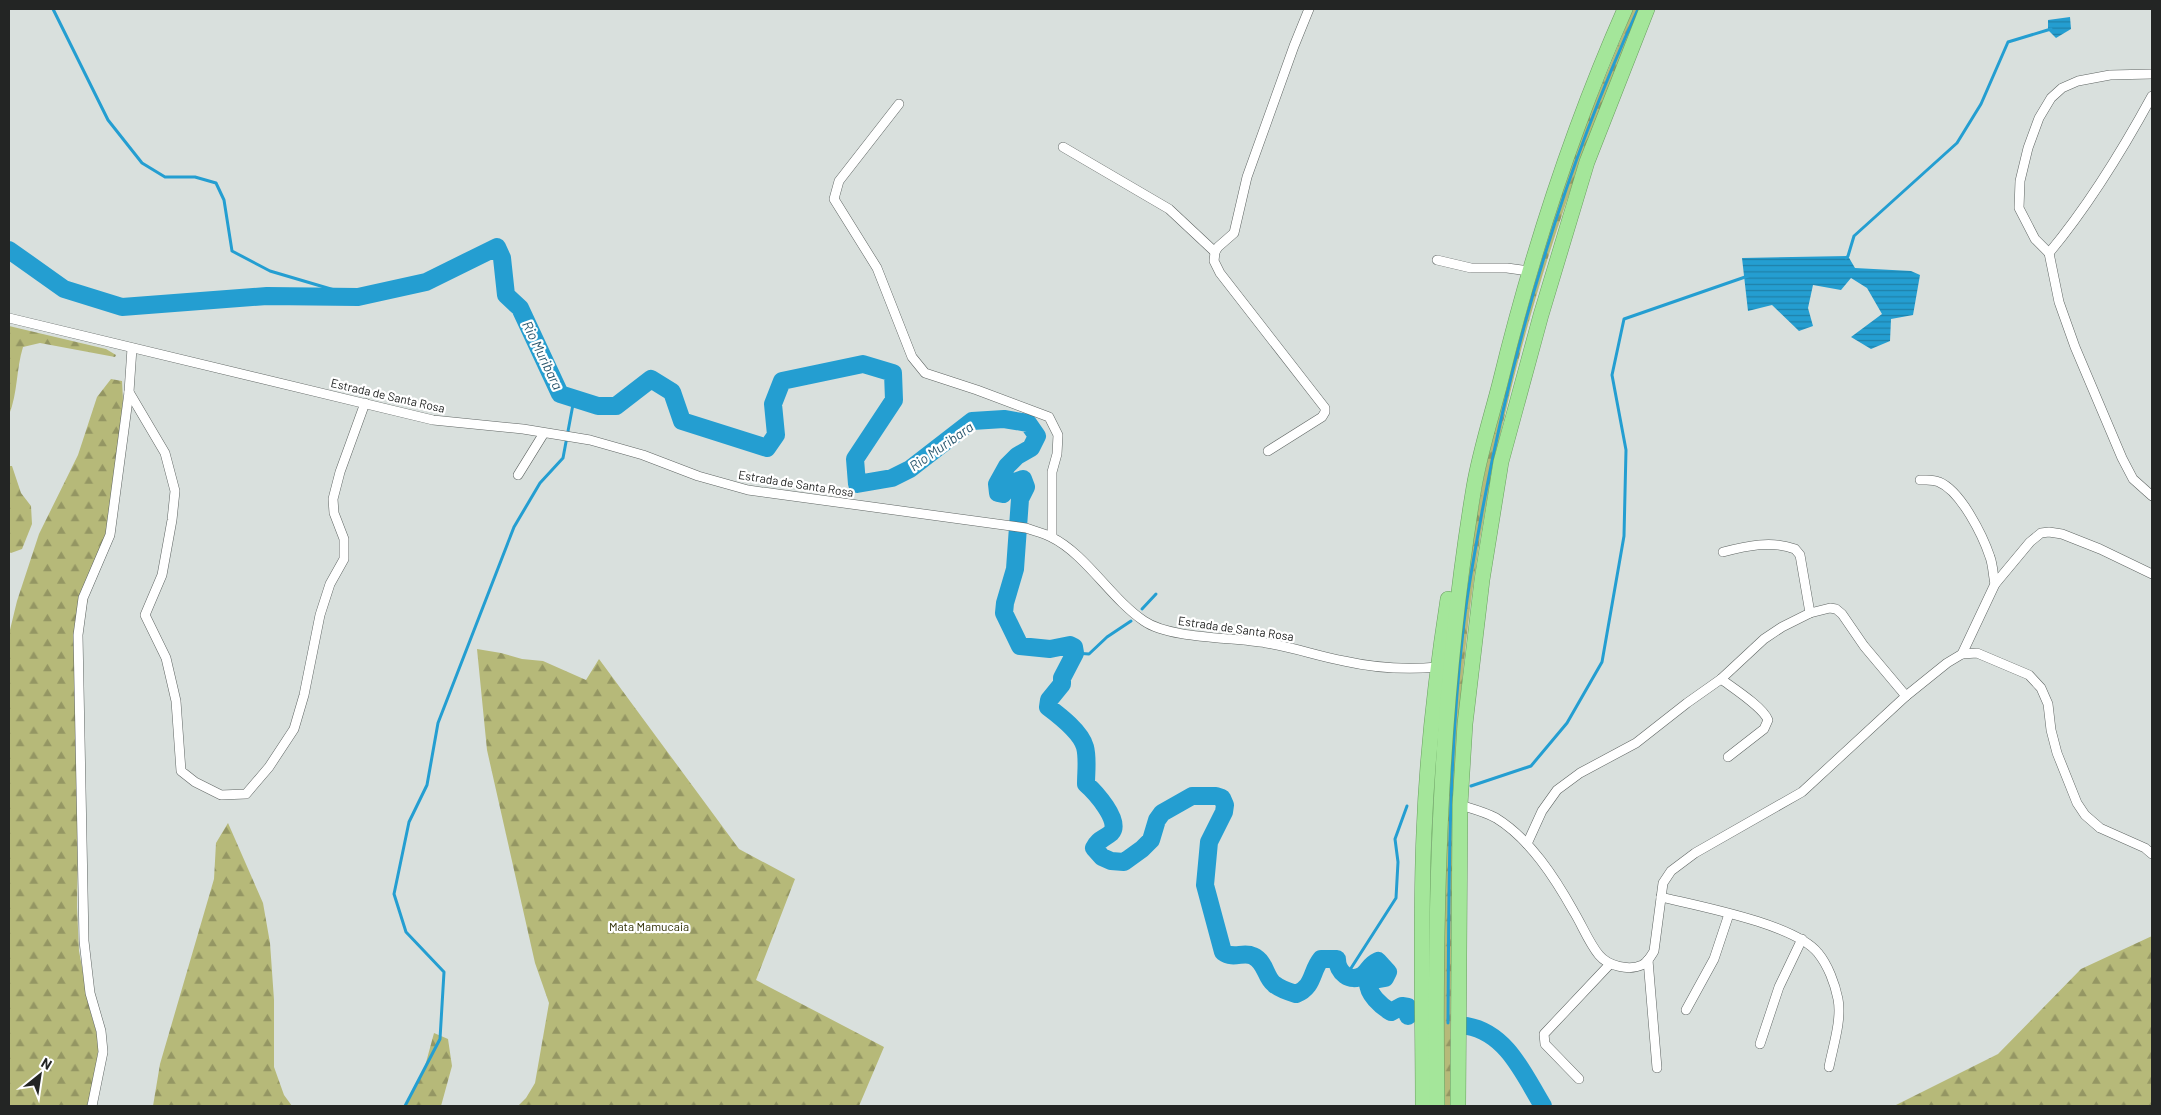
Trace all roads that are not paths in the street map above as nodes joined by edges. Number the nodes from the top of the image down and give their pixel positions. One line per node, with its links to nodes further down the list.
1 (1309, 9): 8 (street)
2 (1625, 9): 11 (highway)
3 (1647, 9): 32 (highway)
4 (2152, 74): 9 (street)
5 (2152, 96): 9 (street)
6 (899, 104): 22 (street)
7 (1063, 147): 8 (street)
8 (1215, 252): 18 (street)
9 (2049, 253): 21 (street)
10 (1436, 260): 11 (street)
11 (1529, 271): 14 (highway)
12 (9, 318): 13 (street, Estrada de Santa Rosa)
13 (132, 348): 15 (street); 16 (street, Estrada de Santa Rosa)
14 (1504, 363): 28 (highway); 47 (highway)
15 (129, 392): 16 (street); 45 (street)
16 (365, 403): 17 (street, Estrada de Santa Rosa)
17 (544, 432): 19 (street); 22 (street, Estrada de Santa Rosa)
18 (1268, 451)
19 (518, 475)
20 (1920, 480): 25 (street)
21 (2152, 496)
22 (1052, 537): 28 (street, Estrada de Santa Rosa)
23 (1723, 552): 26 (street)
24 (2152, 574): 25 (street)
25 (1995, 584): 27 (street)
26 (1810, 613): 29 (street); 30 (street)
27 (1962, 654): 30 (street); 34 (street)
28 (1438, 667): 46 (highway)
29 (1721, 679): 31 (street); 33 (street)
30 (1906, 696): 35 (street)
31 (1728, 757)
32 (1460, 805): 33 (street); 48 (highway)
33 (1527, 844): 39 (street)
34 (2152, 854)
35 (1661, 897): 36 (street); 38 (street)
36 (1729, 914): 37 (street); 40 (street)
37 (1802, 939): 41 (street); 42 (street)
38 (1648, 960): 39 (street); 43 (street)
39 (1610, 964): 44 (street)
40 (1686, 1010)
41 (1760, 1044)
42 (1829, 1067)
43 (1657, 1068)
44 (1579, 1079)
45 (92, 1106)
46 (1423, 1106)
47 (1437, 1106)
48 (1458, 1106)

